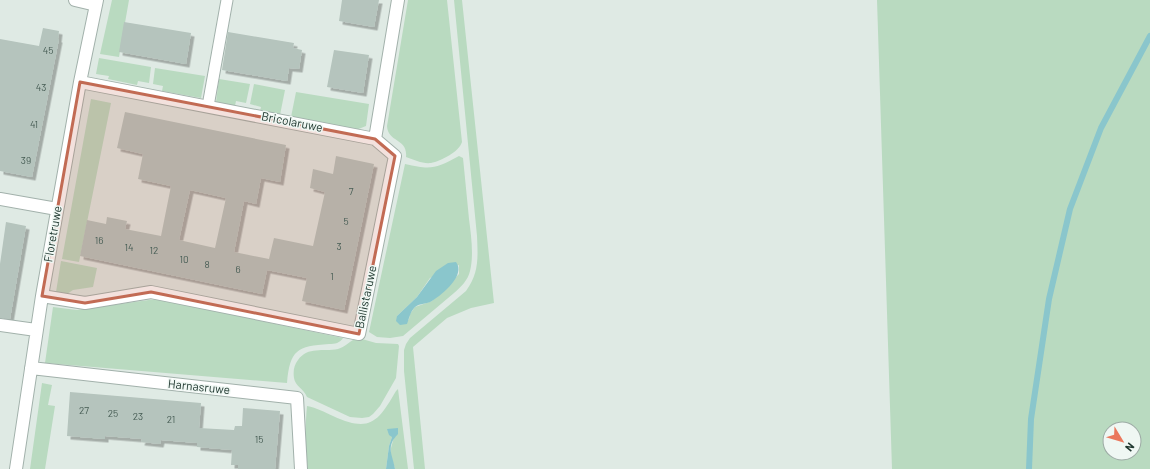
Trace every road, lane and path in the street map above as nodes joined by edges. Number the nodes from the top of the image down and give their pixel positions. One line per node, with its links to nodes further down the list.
1 (75, 0): 4 (street)
2 (227, 0): 6 (lane)
3 (398, 0): 7 (street)
4 (97, 2): 5 (street, Floretruwe)
5 (80, 82): 6 (street, Bricolaruwe); 9 (street, Floretruwe)
6 (208, 106): 7 (street, Bricolaruwe)
7 (375, 139): 10 (street, Ballistaruwe)
8 (0, 199): 9 (street)
9 (57, 208): 10 (street, Floretruwe)
10 (42, 296): 12 (street, Floretruwe)
11 (0, 325): 12 (street)
12 (36, 330): 13 (street, Floretruwe)
13 (31, 368): 14 (street, Floretruwe); 15 (street, Harnasruwe)
14 (16, 469)
15 (301, 469)

